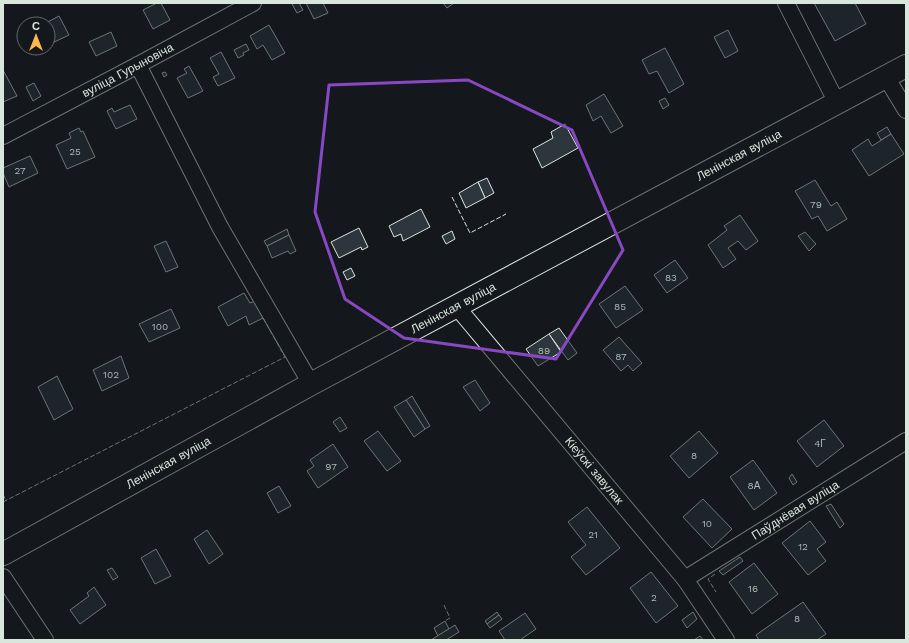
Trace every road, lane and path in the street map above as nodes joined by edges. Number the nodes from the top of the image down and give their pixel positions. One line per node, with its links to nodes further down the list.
1 (253, 3): 3 (street, вуліца Гурыновіча)
2 (786, 3): 6 (street)
3 (138, 65): 8 (street, вуліца Гурыновіча); 10 (street)
4 (906, 66): 5 (main road, Ленінская вуліца)
5 (886, 77): 6 (main road, Ленінская вуліца); 7 (street)
6 (837, 103): 9 (main road, Ленінская вуліца)
7 (906, 110)
8 (3, 136)
9 (456, 306): 10 (main road, Ленінская вуліца); 14 (street, Кіеўскі завулак)
10 (311, 384): 12 (main road, Ленінская вуліца)
11 (906, 441): 14 (street, Паўднёвая вуліца)
12 (3, 554)
13 (3, 576): 15 (street)
14 (685, 579): 16 (street, Кіеўскі завулак)
15 (45, 640)
16 (726, 640)

